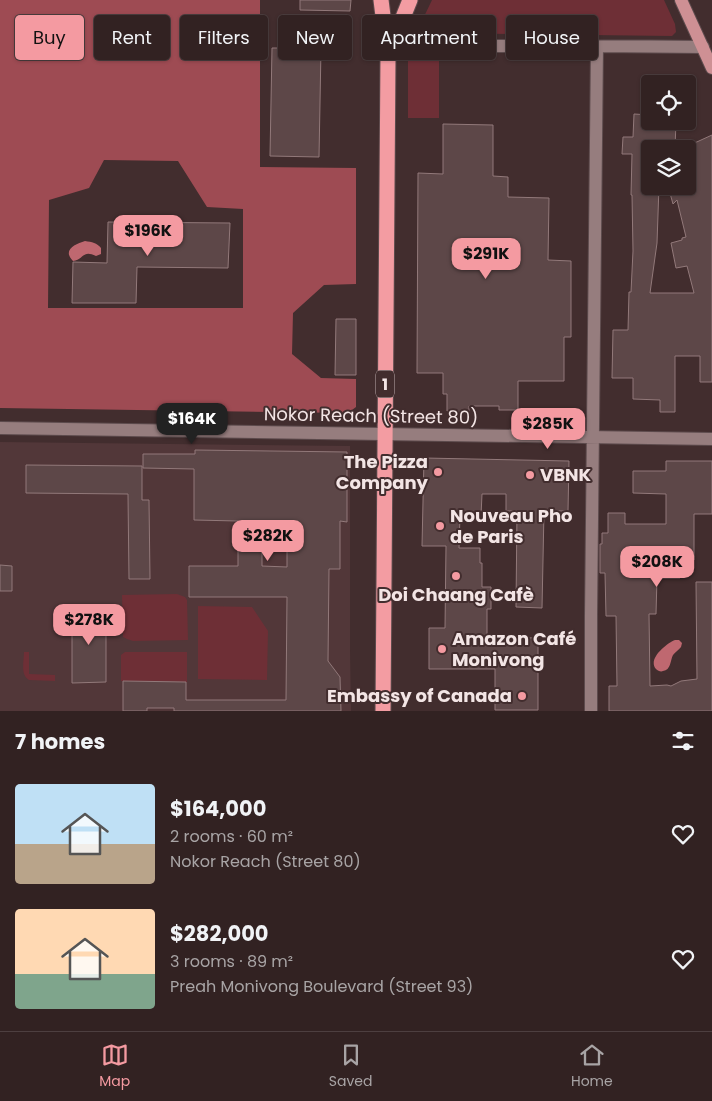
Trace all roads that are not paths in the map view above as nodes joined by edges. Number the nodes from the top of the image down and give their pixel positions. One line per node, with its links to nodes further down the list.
1 (381, 0): 4 (highway, 1)
2 (410, 0): 5 (highway, 1)
3 (682, 0): 7 (main road)
4 (383, 15)
5 (404, 15)
6 (598, 46): 7 (street)
7 (703, 47): 10 (main road)
8 (388, 60): 12 (highway, 1)
9 (597, 60): 13 (street)
10 (712, 68)
11 (0, 428): 12 (street, Nokor Reach (Street 80))
12 (385, 433): 13 (street, Nokor Reach (Street 80)); 15 (highway, 1)
13 (592, 436): 14 (street, Nokor Reach (Street 80)); 16 (street)
14 (712, 439)
15 (383, 711)
16 (591, 711)

